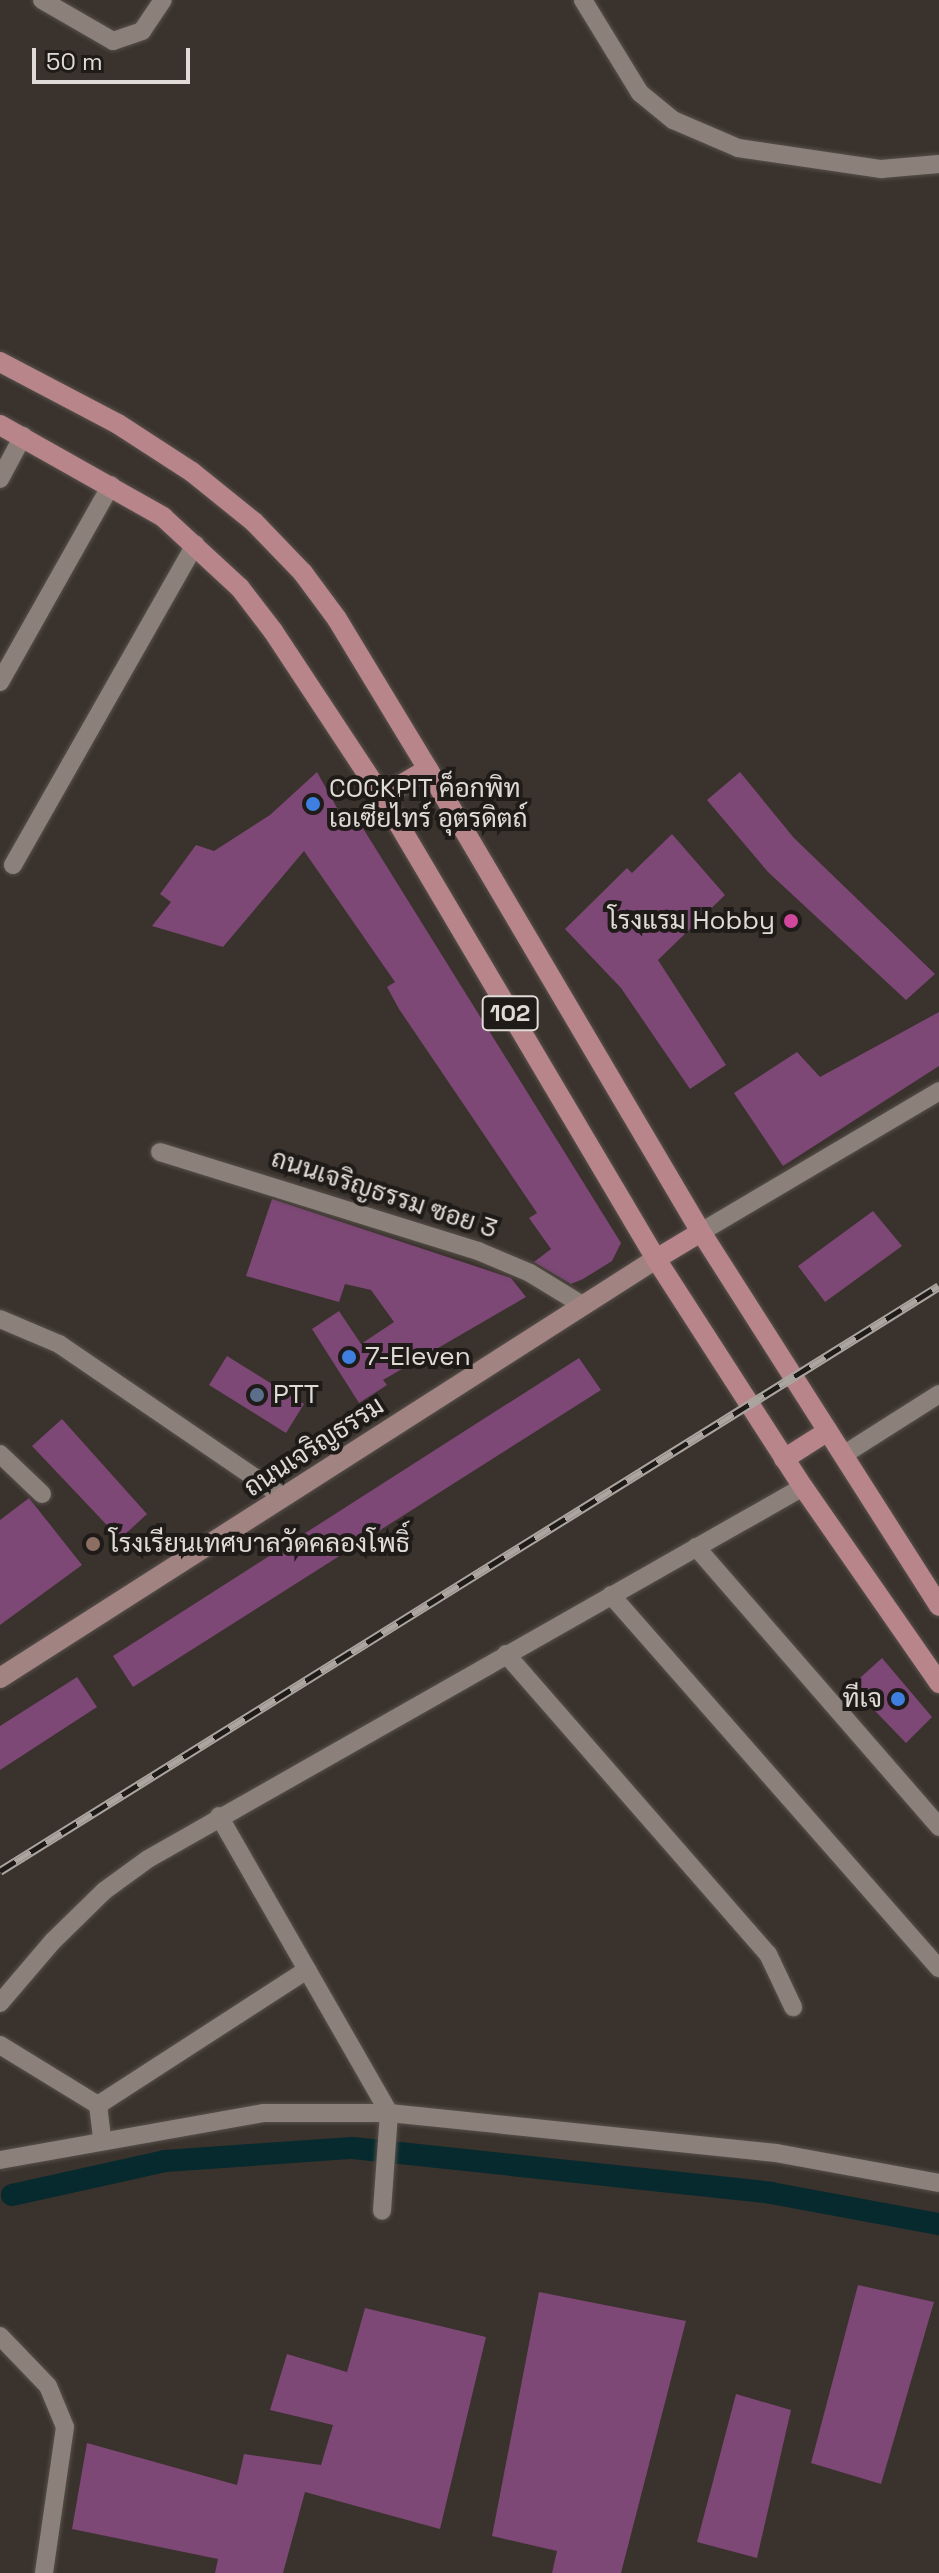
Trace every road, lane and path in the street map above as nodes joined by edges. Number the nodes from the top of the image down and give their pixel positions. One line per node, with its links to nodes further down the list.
1 (42, 0): 2 (street)
2 (163, 0)
3 (583, 0): 4 (street)
4 (939, 164)
5 (0, 362): 12 (main road, 102)
6 (0, 425): 7 (main road, 102)
7 (23, 436): 8 (street); 9 (main road, 102)
8 (0, 479)
9 (111, 485): 10 (main road, 102); 11 (street)
10 (195, 544): 13 (main road, 102); 14 (street)
11 (3, 672)
12 (428, 769): 13 (main road); 17 (main road, 102)
13 (382, 796): 18 (main road, 102)
14 (13, 865)
15 (939, 1091): 17 (street)
16 (160, 1152): 19 (street, ถนนเจริญธรรม ซอย 3)
17 (701, 1232): 18 (main road); 22 (main road, 102)
18 (656, 1259): 19 (street, ถนนเจริญธรรม); 25 (main road, 102)
19 (584, 1306): 28 (street, ถนนเจริญธรรม)
20 (0, 1319): 28 (street)
21 (939, 1394): 24 (street)
22 (828, 1431): 24 (main road, 102); 25 (main road)
23 (0, 1454): 27 (street)
24 (843, 1455): 31 (main road, 102)
25 (784, 1459): 26 (main road, 102)
26 (803, 1487): 29 (street); 34 (main road, 102)
27 (42, 1494)
28 (283, 1497): 33 (street, ถนนเจริญธรรม)
29 (696, 1547): 30 (street); 36 (street)
30 (611, 1595): 32 (street); 37 (street)
31 (939, 1606)
32 (506, 1654): 35 (street); 40 (street)
33 (0, 1678)
34 (939, 1683)
35 (219, 1816): 38 (street); 39 (street)
36 (939, 1827)
37 (939, 1969)
38 (307, 1970): 42 (street); 43 (street)
39 (0, 2003)
40 (793, 2007)
41 (0, 2045): 42 (street)
42 (98, 2105): 44 (street)
43 (389, 2113): 44 (street); 46 (street); 47 (street)
44 (102, 2140): 45 (street)
45 (0, 2160)
46 (939, 2183)
47 (382, 2211)
48 (0, 2336): 49 (street)
49 (44, 2573)

